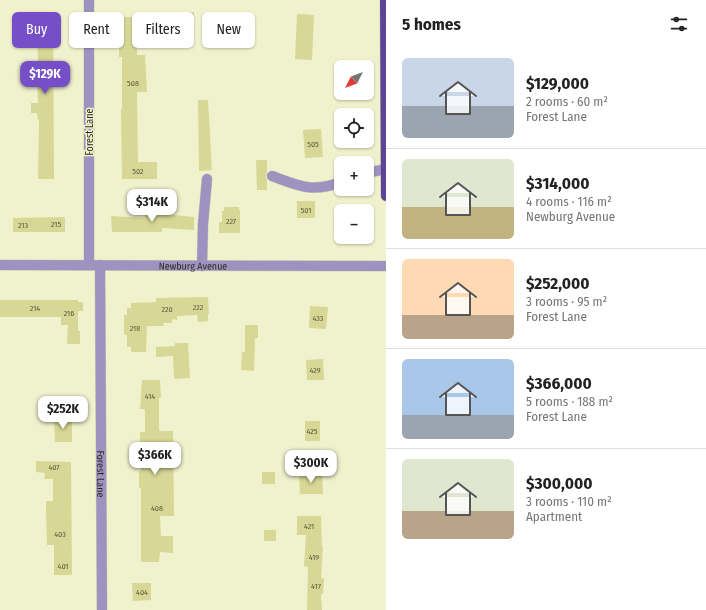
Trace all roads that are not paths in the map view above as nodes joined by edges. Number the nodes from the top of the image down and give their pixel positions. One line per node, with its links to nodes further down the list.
1 (89, 0): 10 (street, Forest Lane)
2 (385, 0): 3 (main road)
3 (386, 170): 4 (street); 8 (main road)
4 (374, 172)
5 (272, 176): 7 (street)
6 (207, 179): 12 (street)
7 (334, 184)
8 (386, 196)
9 (0, 265): 10 (street, Newburg Avenue)
10 (89, 265): 11 (street, Newburg Avenue)
11 (100, 265): 12 (street, Newburg Avenue); 14 (street, Forest Lane)
12 (202, 266): 13 (street, Newburg Avenue)
13 (386, 266)
14 (102, 610)

